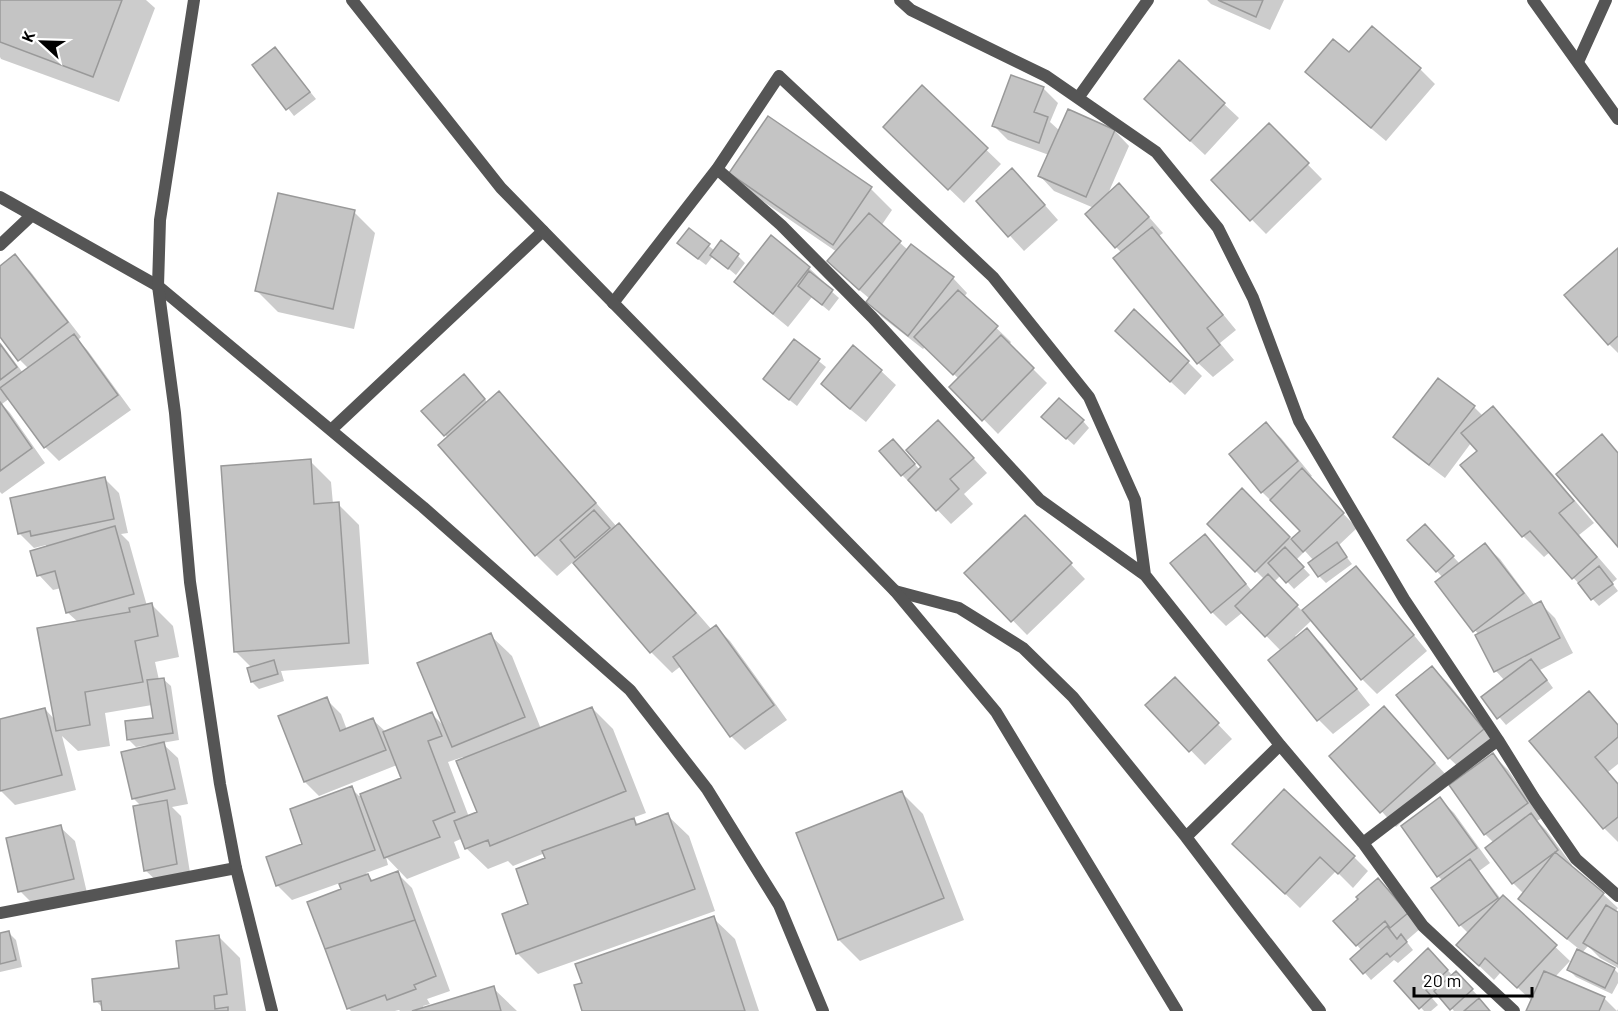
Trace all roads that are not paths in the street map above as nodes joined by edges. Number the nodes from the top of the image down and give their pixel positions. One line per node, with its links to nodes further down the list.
1 (194, 0): 15 (street)
2 (352, 0): 13 (street)
3 (900, 0): 8 (street)
4 (1148, 0): 8 (street)
5 (1533, 0): 7 (street)
6 (1606, 0): 7 (street)
7 (1578, 62): 9 (street)
8 (1078, 98): 20 (street)
9 (1618, 119)
10 (717, 169): 16 (street); 18 (street); 18 (street)
11 (0, 197): 12 (street)
12 (32, 215): 14 (street); 15 (street)
13 (543, 231): 16 (street); 17 (street)
14 (0, 245)
15 (158, 286): 17 (street); 24 (street)
16 (613, 303): 19 (street)
17 (331, 429): 28 (street)
18 (1145, 575): 21 (street)
19 (895, 591): 22 (street); 29 (street)
20 (1498, 740): 23 (street); 25 (street)
21 (1280, 745): 22 (street); 23 (street)
22 (1186, 837): 30 (street)
23 (1363, 843): 31 (street)
24 (236, 868): 26 (street); 27 (street)
25 (1618, 896)
26 (0, 913)
27 (272, 1011)
28 (823, 1011)
29 (1177, 1011)
30 (1320, 1011)
31 (1514, 1011)

